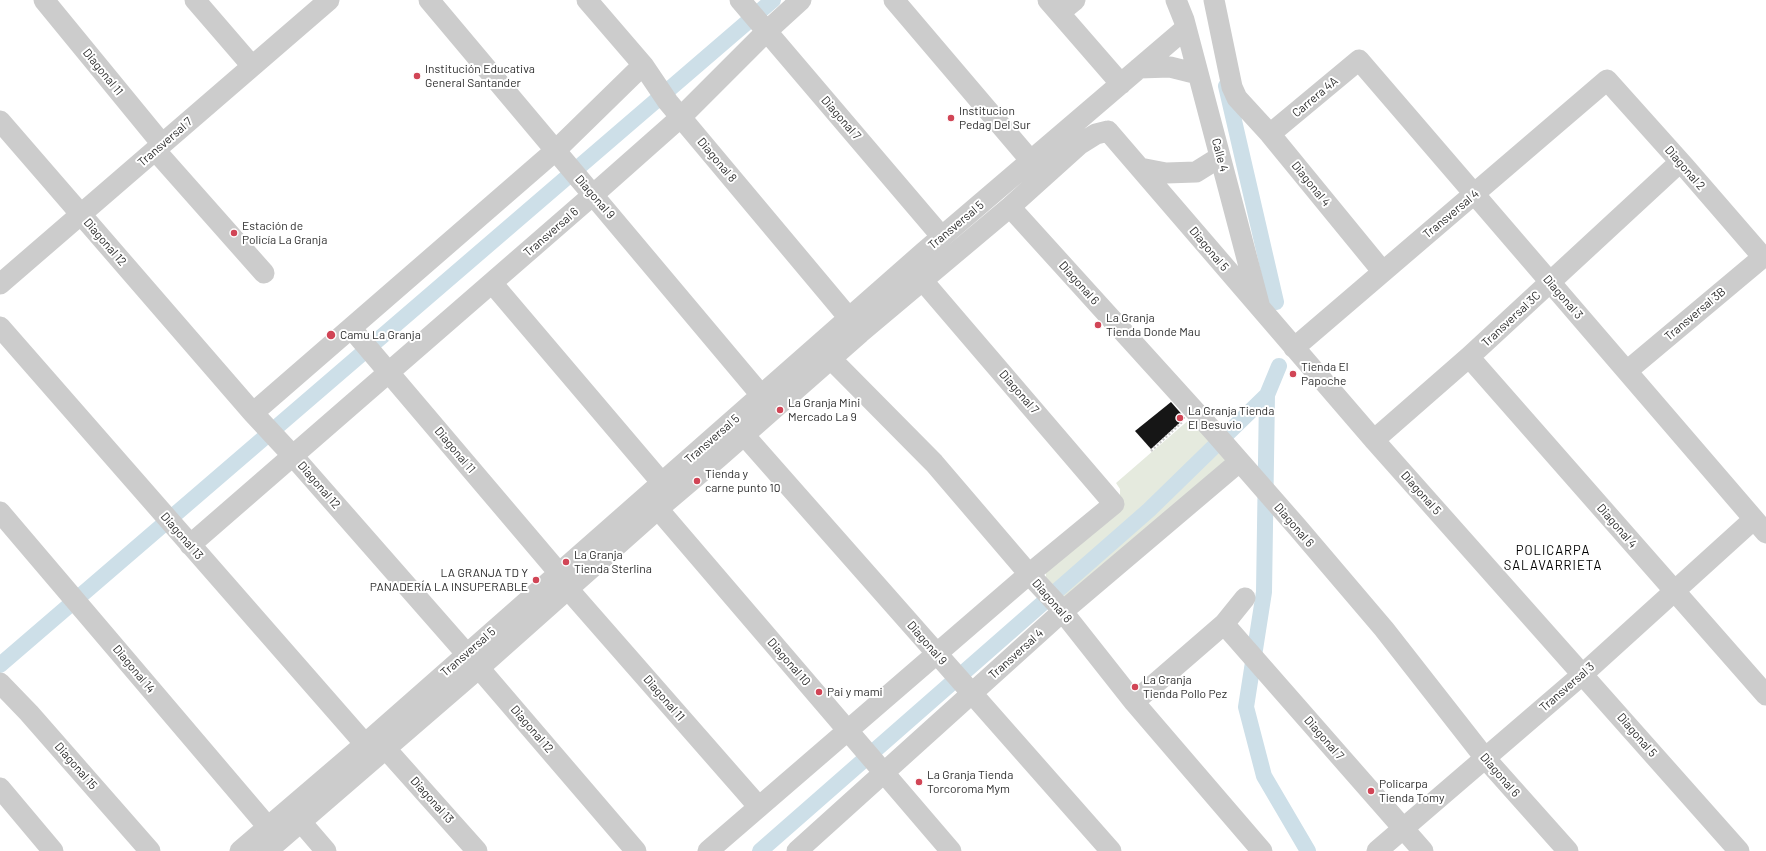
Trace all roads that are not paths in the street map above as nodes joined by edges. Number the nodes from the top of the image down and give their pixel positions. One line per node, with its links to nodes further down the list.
1 (44, 0): 26 (street, Diagonal 11)
2 (196, 0): 17 (street)
3 (329, 0): 17 (street, Transversal 7)
4 (429, 0): 27 (street, Diagonal 9)
5 (587, 0): 16 (street, Diagonal 8)
6 (801, 0): 13 (street, Transversal 6)
7 (894, 0): 29 (street)
8 (1075, 0): 12 (street)
9 (1176, 0): 14 (street, Calle 4)
10 (1214, 0): 25 (street, Diagonal 4)
11 (742, 3): 13 (street, Diagonal 7)
12 (1054, 7): 21 (street)
13 (764, 28): 22 (street, Transversal 6); 36 (street, Diagonal 7)
14 (1186, 28): 18 (street, Transversal 5); 19 (street, Calle 4)
15 (1359, 60): 25 (street, Carrera 4A); 33 (street, Diagonal 3)
16 (643, 65): 22 (street, Diagonal 8); 27 (street)
17 (252, 66): 26 (street, Transversal 7)
18 (1139, 68): 19 (street); 21 (street, Transversal 5)
19 (1198, 74): 28 (street, Calle 4)
20 (1607, 80): 30 (street, Diagonal 2); 33 (street, Transversal 4)
21 (1119, 85): 24 (street); 29 (street, Transversal 5)
22 (674, 109): 32 (street, Transversal 6); 45 (street, Diagonal 8)
23 (0, 121): 35 (street, Diagonal 12)
24 (1108, 131): 31 (street, Diagonal 5); 34 (street, Transversal 5)
25 (1270, 134): 38 (street, Diagonal 4)
26 (159, 147): 35 (street, Transversal 7); 39 (street, Diagonal 11)
27 (560, 155): 32 (street, Diagonal 9); 47 (street)
28 (1220, 157): 31 (street); 44 (street, Calle 4)
29 (1031, 161): 36 (street, Transversal 5)
30 (1680, 162): 37 (street, Diagonal 2); 41 (street, Transversal 3C)
31 (1140, 168): 44 (street, Diagonal 5)
32 (591, 191): 42 (street, Transversal 6); 53 (street, Diagonal 9)
33 (1475, 194): 38 (street, Transversal 4); 41 (street, Diagonal 3)
34 (1010, 207): 40 (street, Transversal 5); 58 (street, Diagonal 6)
35 (81, 214): 43 (street, Transversal 7); 54 (street, Diagonal 12)
36 (942, 237): 45 (street, Transversal 5)
37 (1763, 257): 51 (street, Transversal 3B)
38 (1383, 272): 48 (street, Transversal 4)
39 (264, 273)
40 (923, 281): 50 (street, Transversal 5); 64 (street, Diagonal 7)
41 (1550, 282): 49 (street, Transversal 3C); 51 (street, Diagonal 3)
42 (492, 283): 52 (street, Transversal 6); 59 (street)
43 (0, 284)
44 (1264, 314): 48 (street, Diagonal 5)
45 (849, 318): 53 (street, Transversal 5)
46 (0, 327): 63 (street, Diagonal 13)
47 (351, 328): 52 (street, Diagonal 11); 54 (street)
48 (1289, 342): 56 (street, Diagonal 5)
49 (1469, 357): 56 (street, Transversal 3C); 66 (street, Diagonal 4)
50 (831, 359): 55 (street, Transversal 5); 64 (street, Diagonal 8)
51 (1628, 371): 62 (street, Diagonal 3)
52 (390, 372): 57 (street, Transversal 6); 65 (street, Diagonal 11)
53 (762, 395): 59 (street, Transversal 5)
54 (259, 419): 57 (street, Diagonal 12)
55 (744, 435): 60 (street, Transversal 5); 70 (street, Diagonal 9)
56 (1374, 440): 72 (street, Diagonal 5)
57 (289, 452): 63 (street, Transversal 6); 71 (street, Diagonal 12)
58 (1233, 455): 68 (street, Transversal 4); 80 (street, Diagonal 6)
59 (662, 483): 65 (street, Transversal 5)
60 (658, 509): 65 (street, Transversal 5); 77 (street, Diagonal 10)
61 (0, 512): 85 (street, Diagonal 14)
62 (1760, 526): 66 (street, Transversal 3)
63 (187, 541): 78 (street, Diagonal 13)
64 (1032, 578): 68 (street, Diagonal 8); 70 (street)
65 (564, 581): 71 (street, Transversal 5); 83 (street, Diagonal 11)
66 (1674, 590): 72 (street, Transversal 3); 75 (street, Diagonal 4)
67 (1245, 598): 69 (street)
68 (1059, 607): 74 (street, Transversal 4); 76 (street, Diagonal 8)
69 (1224, 624): 76 (street); 86 (street, Diagonal 7)
70 (942, 659): 74 (street, Diagonal 9); 77 (street)
71 (473, 661): 78 (street, Transversal 5); 79 (street, Transversal 5); 93 (street, Diagonal 12)
72 (1583, 674): 80 (street, Transversal 3); 102 (street, Diagonal 5)
73 (2, 690): 88 (street, Diagonal 15)
74 (969, 690): 81 (street, Transversal 4); 97 (street, Diagonal 9)
75 (1766, 695)
76 (1134, 702): 98 (street, Diagonal 8)
77 (851, 735): 81 (street, Diagonal 10); 83 (street)
78 (365, 744): 85 (street, Transversal 5)
79 (386, 749): 84 (street, Transversal 5); 92 (street, Diagonal 13)
80 (1485, 758): 86 (street, Transversal 3); 101 (street, Diagonal 6)
81 (880, 768): 95 (street, Transversal 4); 96 (street, Diagonal 10)
82 (0, 788): 87 (street)
83 (760, 807): 94 (street)
84 (301, 822): 90 (street, Transversal 5); 91 (street)
85 (268, 826): 89 (street, Transversal 5)
86 (1403, 828): 99 (street, Transversal 3); 100 (street, Diagonal 7)
87 (53, 851)
88 (150, 851)
89 (240, 851)
90 (268, 851)
91 (326, 851)
92 (477, 851)
93 (636, 851)
94 (708, 851)
95 (797, 851)
96 (951, 851)
97 (1111, 851)
98 (1262, 851)
99 (1377, 851)
100 (1423, 851)
101 (1568, 851)
102 (1739, 851)

